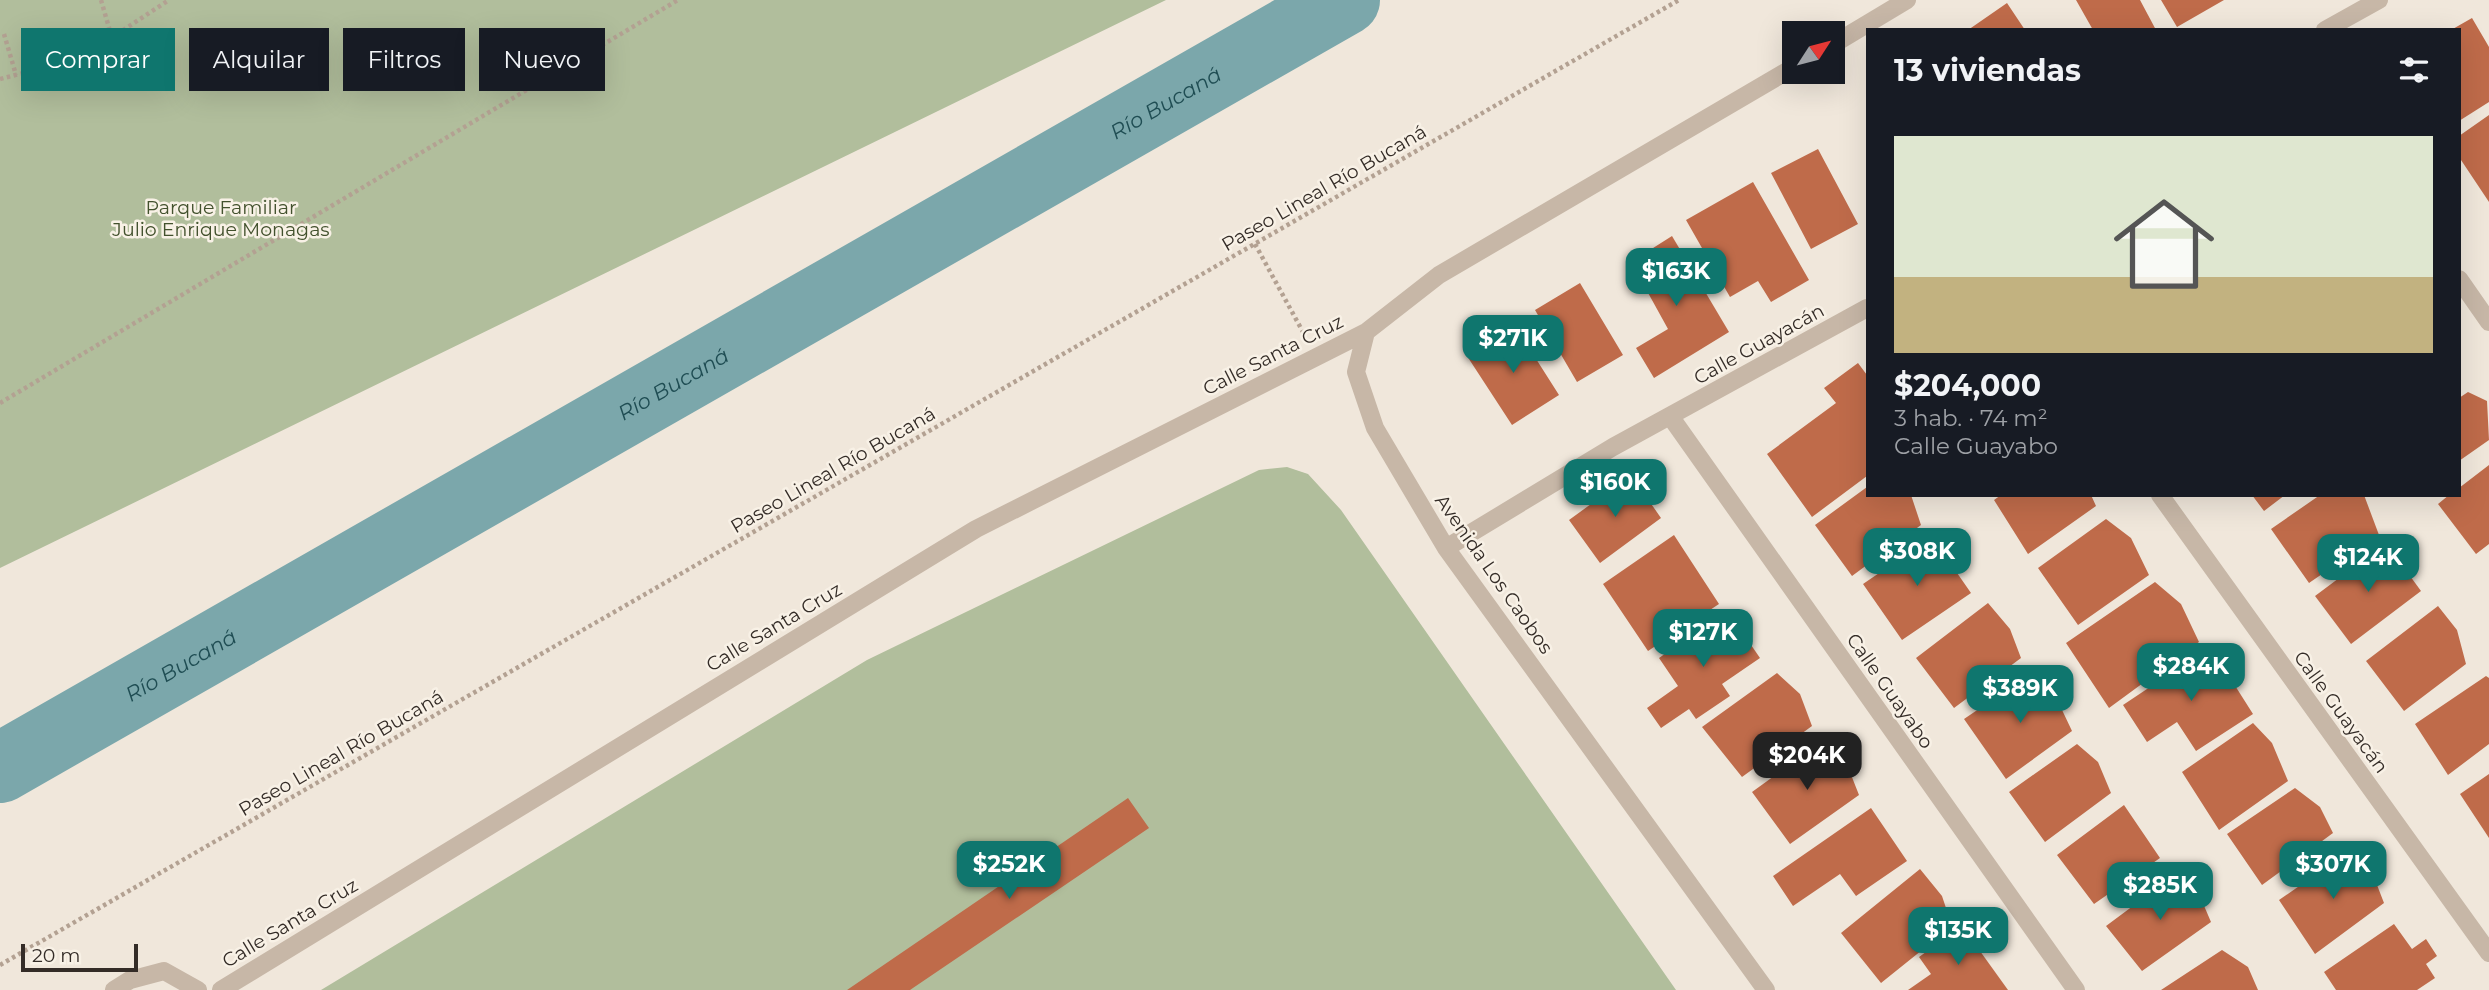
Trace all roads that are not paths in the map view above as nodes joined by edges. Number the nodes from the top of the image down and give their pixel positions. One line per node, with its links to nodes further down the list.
1 (1907, 0): 4 (street)
2 (2379, 0): 3 (street)
3 (2329, 28)
4 (1845, 37)
5 (1782, 74): 9 (street)
6 (2461, 282): 8 (street)
7 (1866, 309): 10 (street, Calle Guayacán)
8 (2489, 321)
9 (1366, 332): 12 (street, Avenida Los Caobos); 16 (street, Calle Santa Cruz)
10 (1670, 416): 12 (street, Calle Guayacán); 18 (street, Calle Guayabo)
11 (2161, 497): 13 (street, Calle Guayacán)
12 (1446, 548): 17 (street, Avenida Los Caobos)
13 (2489, 953)
14 (114, 990): 15 (street)
15 (198, 990)
16 (221, 990)
17 (1766, 990)
18 (2076, 990)

